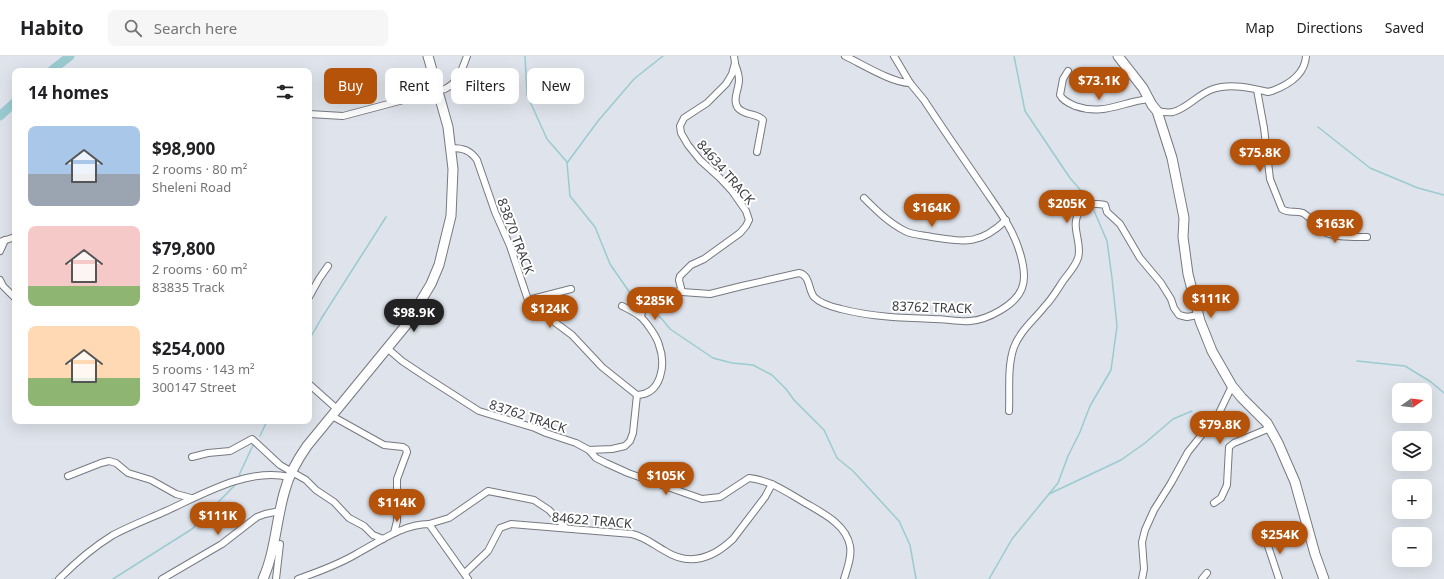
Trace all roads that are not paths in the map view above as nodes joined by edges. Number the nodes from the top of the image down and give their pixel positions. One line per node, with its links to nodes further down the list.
1 (428, 56): 8 (street)
2 (467, 56): 11 (street)
3 (845, 56): 10 (street)
4 (894, 56): 10 (street, 83762 TRACK)
5 (1118, 56): 13 (street)
6 (1306, 56): 12 (street)
7 (734, 59): 19 (street); 30 (street, 84634 TRACK)
8 (432, 68)
9 (1068, 71): 13 (street)
10 (910, 83): 21 (street, 83762 TRACK)
11 (443, 90)
12 (1257, 90): 16 (street); 22 (street)
13 (1149, 98): 16 (street)
14 (390, 104): 17 (street)
15 (442, 104): 18 (street)
16 (1157, 111): 34 (street)
17 (312, 114)
18 (452, 148): 32 (street, 83870 TRACK); 36 (street)
19 (757, 152)
20 (864, 198): 21 (street)
21 (1006, 220): 30 (street, 83762 TRACK)
22 (1367, 237)
23 (12, 238): 24 (street)
24 (2, 241): 25 (street)
25 (0, 251)
26 (328, 266): 29 (street)
27 (0, 280): 31 (street)
28 (571, 288): 32 (street)
29 (312, 292)
30 (682, 292): 35 (street, 83762 TRACK)
31 (12, 295)
32 (528, 300): 39 (street, 83870 TRACK)
33 (622, 306): 35 (street)
34 (1198, 314): 37 (street); 40 (street)
35 (641, 317): 39 (street)
36 (388, 348): 41 (street); 43 (street, 83762 TRACK)
37 (1232, 386): 42 (street); 66 (street)
38 (312, 387): 41 (street)
39 (637, 395): 43 (street, 83762 TRACK)
40 (1009, 411)
41 (335, 412): 45 (street); 53 (street)
42 (1270, 428): 49 (street); 59 (street)
43 (589, 450): 47 (street)
44 (192, 457): 45 (street)
45 (290, 474): 48 (street); 50 (street); 55 (street)
46 (68, 476): 48 (street)
47 (772, 484): 52 (street, 84622 TRACK); 65 (street)
48 (193, 498): 60 (street)
49 (1214, 503)
50 (280, 511): 61 (street); 62 (street)
51 (429, 524): 52 (street); 53 (street); 58 (street)
52 (566, 528): 58 (street, 84622 TRACK)
53 (394, 534): 55 (street)
54 (1265, 537): 68 (street)
55 (383, 539): 64 (street)
56 (280, 544): 63 (street)
57 (1207, 573): 67 (street)
58 (467, 576)
59 (1322, 578)
60 (59, 579)
61 (162, 579)
62 (263, 579)
63 (276, 579)
64 (298, 579)
65 (844, 579)
66 (1142, 579)
67 (1202, 579)
68 (1279, 579)

